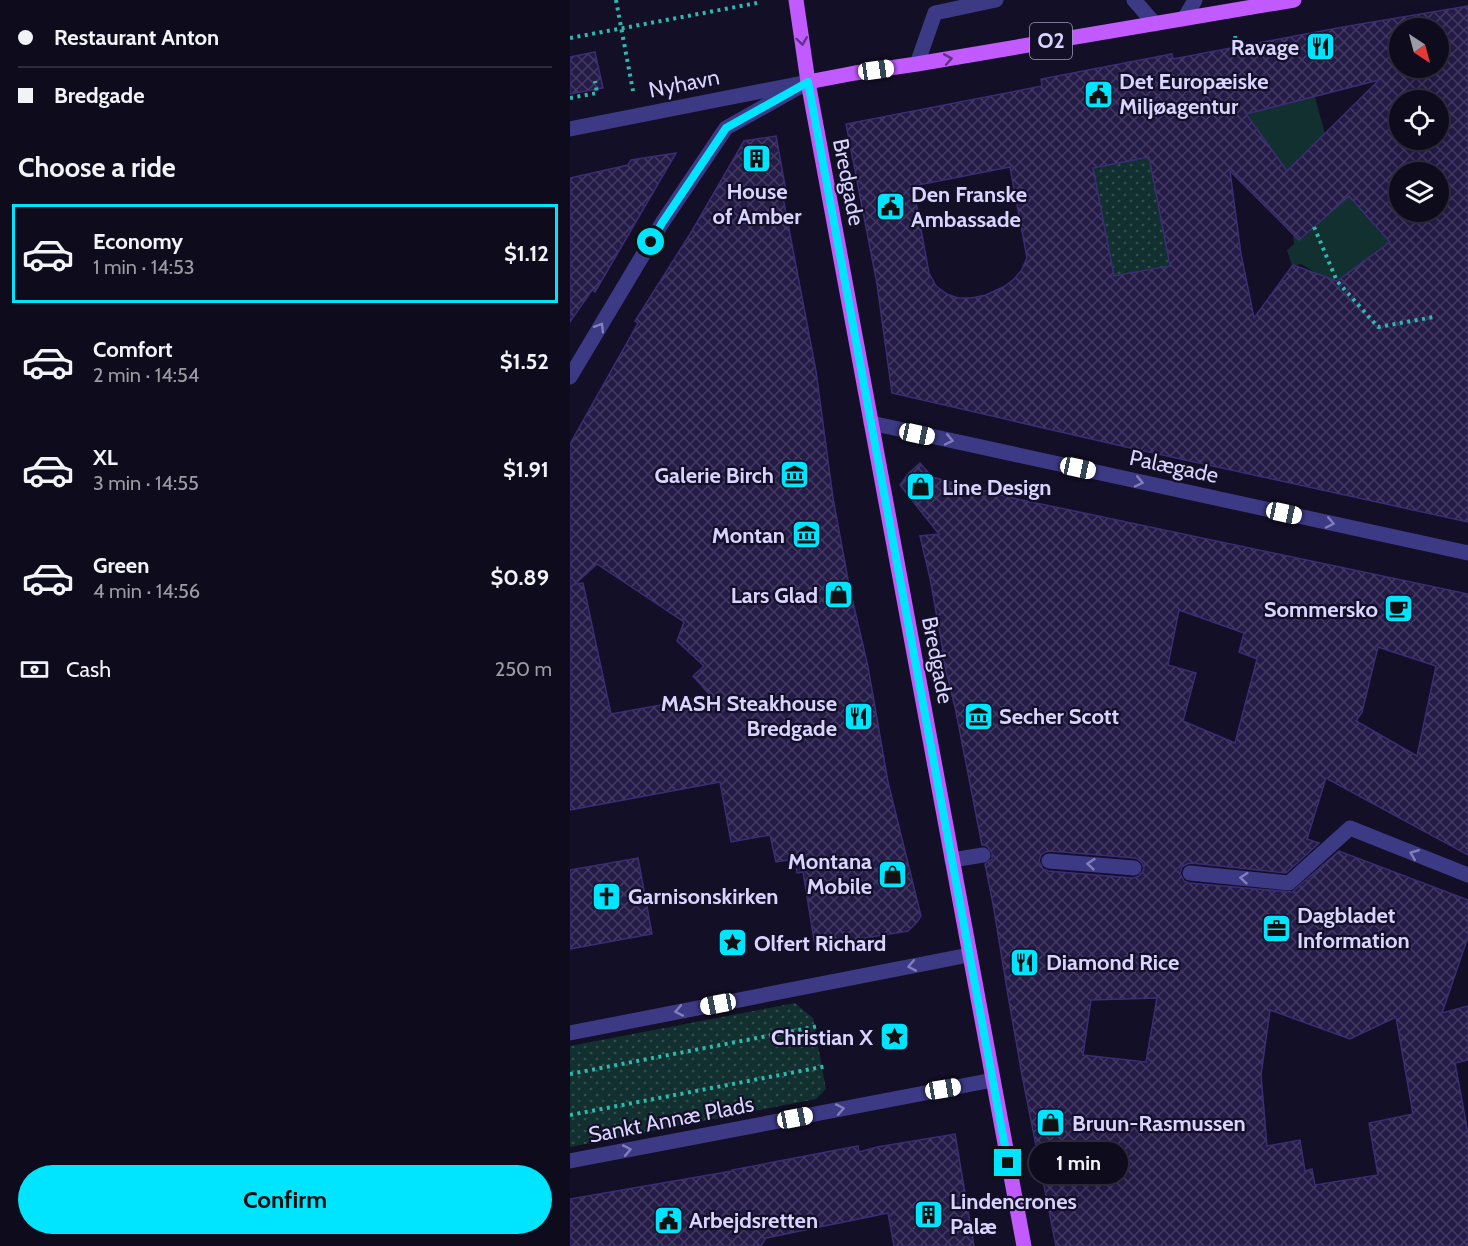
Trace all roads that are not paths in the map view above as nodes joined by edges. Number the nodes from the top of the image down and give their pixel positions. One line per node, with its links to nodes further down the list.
1 (796, 0): 9 (main road, Bredgade, one-way to 9)
2 (996, 0): 8 (street)
3 (1134, 0): 7 (street)
4 (1195, 0): 6 (street)
5 (1294, 0): 6 (main road, O2)
6 (1184, 19): 7 (main road, O2)
7 (1155, 24): 8 (main road, O2, one-way to 7)
8 (917, 64): 9 (main road, O2)
9 (808, 82): 10 (street, Nyhavn); 11 (street, one-way to 9); 12 (main road, Bredgade)
10 (570, 129)
11 (570, 377)
12 (871, 423): 13 (street, Palægade, one-way to 13); 15 (main road, Bredgade)
13 (1468, 554)
14 (983, 855): 15 (street)
15 (952, 860): 20 (main road, Bredgade)
16 (1049, 861): 17 (street, one-way to 16)
17 (1134, 868)
18 (1190, 873): 19 (street, one-way to 18)
19 (1468, 875)
20 (969, 955): 21 (street, one-way to 21); 22 (main road, Bredgade)
21 (570, 1033)
22 (993, 1080): 23 (street, Sankt Annæ Plads, one-way to 22); 24 (main road, Bredgade)
23 (570, 1161)
24 (1024, 1246)

